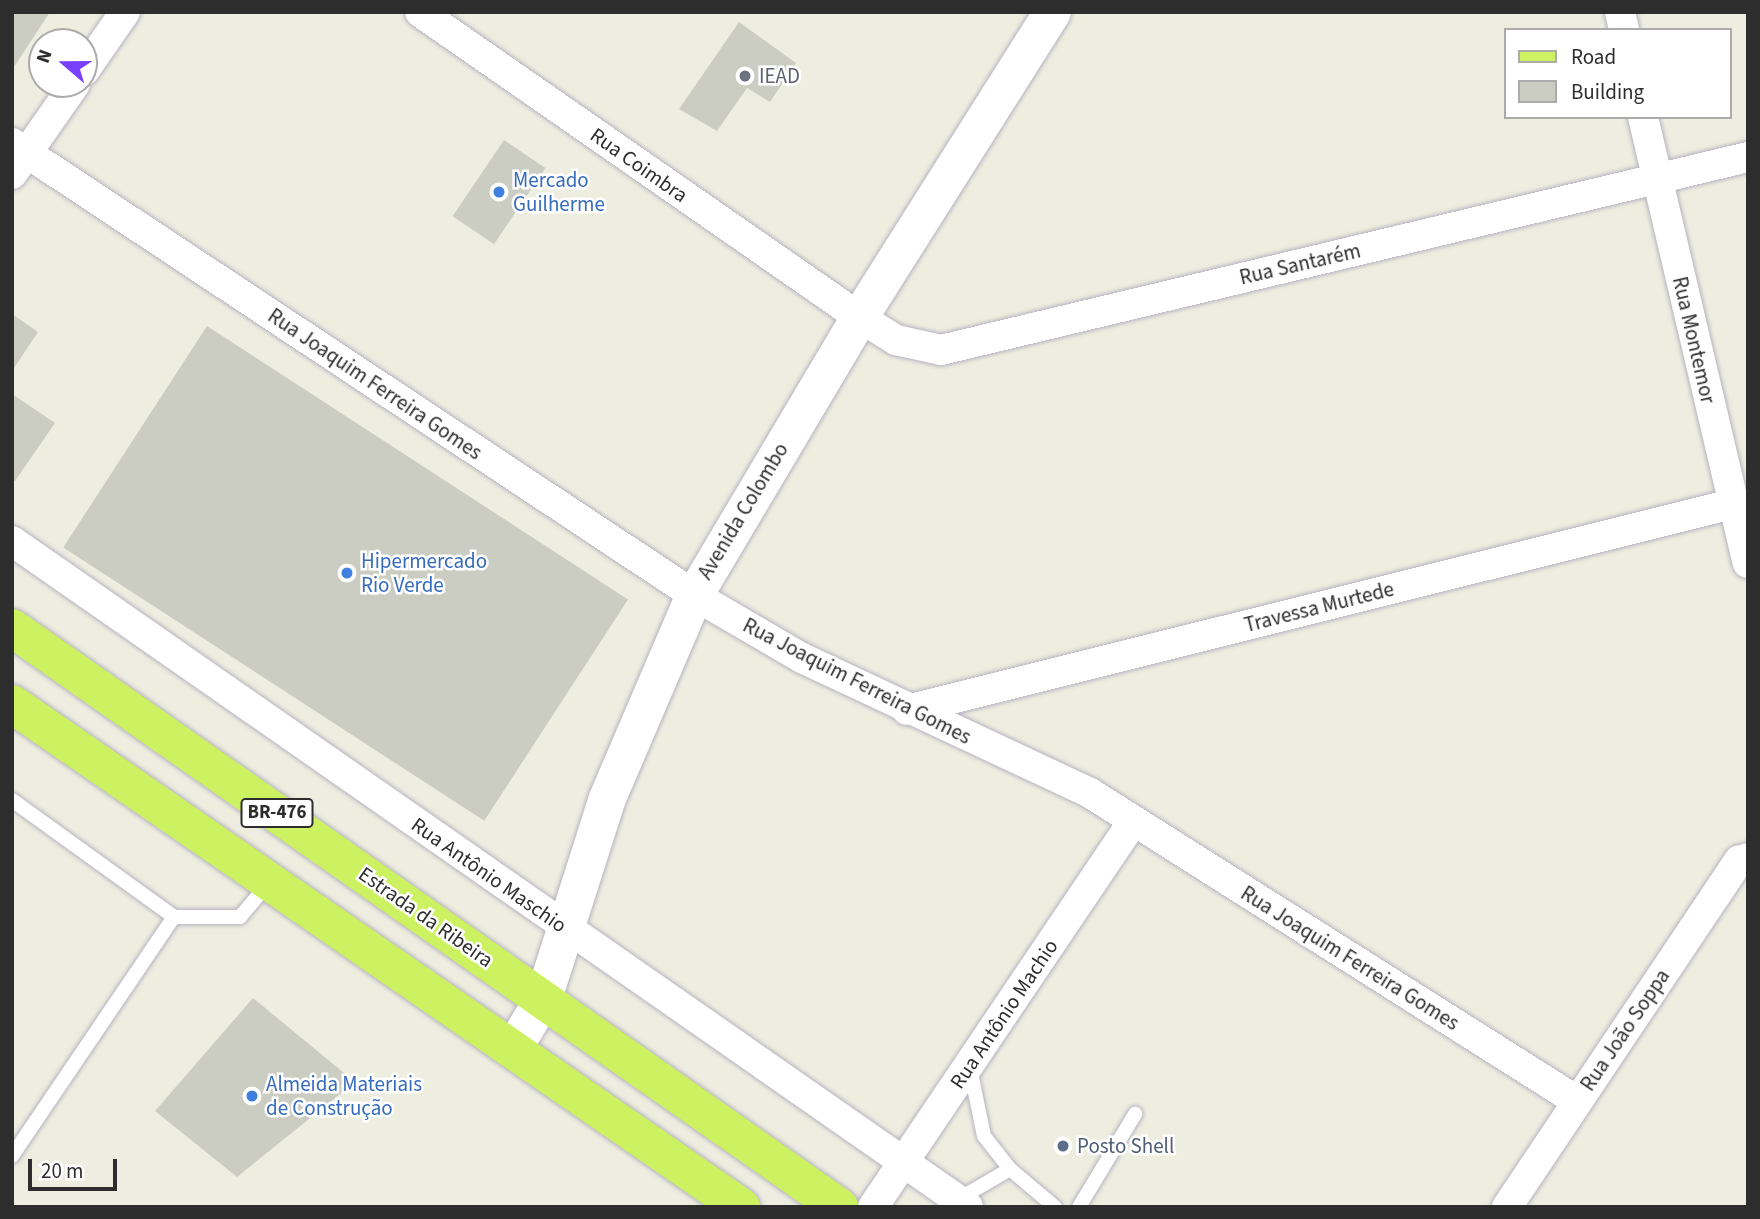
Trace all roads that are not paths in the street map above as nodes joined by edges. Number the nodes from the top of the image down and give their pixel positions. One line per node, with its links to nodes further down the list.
1 (125, 12): 4 (street)
2 (420, 12): 10 (street, Rua Coimbra)
3 (1052, 12): 10 (street, Avenida Colombo)
4 (98, 51)
5 (64, 98): 7 (street)
6 (1643, 119): 9 (street, Rua Montemor)
7 (17, 157): 14 (street, Rua Joaquim Ferreira Gomes)
8 (1748, 157): 9 (street, Rua Santarém)
9 (1656, 179): 10 (street, Rua Santarém); 11 (street, Rua Montemor)
10 (859, 317): 14 (street, Avenida Colombo)
11 (1732, 504): 13 (street, Rua Montemor); 16 (street, Travessa Murtede)
12 (12, 541): 23 (street, Rua Antônio Maschio)
13 (1748, 563)
14 (694, 595): 16 (street, Rua Joaquim Ferreira Gomes); 23 (street, Avenida Colombo)
15 (12, 628): 24 (main road, Estrada da Ribeira / BR-476)
16 (907, 710): 19 (street, Rua Joaquim Ferreira Gomes)
17 (20, 714): 21 (main road, BR-476)
18 (12, 800): 22 (lane)
19 (1133, 822): 26 (street, Rua Antônio Machio); 27 (street, Rua Joaquim Ferreira Gomes)
20 (1748, 858): 27 (street, Rua João Soppa)
21 (270, 882): 22 (lane); 25 (main road, BR-476)
22 (174, 917): 29 (lane)
23 (565, 928): 24 (street, Avenida Colombo); 30 (street, Rua Antônio Maschio)
24 (543, 998): 25 (street, Avenida Colombo); 34 (main road, Estrada da Ribeira / BR-476)
25 (513, 1048): 33 (main road, BR-476)
26 (969, 1066): 30 (street, Rua Antônio Machio); 31 (lane)
27 (1577, 1101): 38 (street, Rua João Soppa)
28 (1135, 1114): 37 (lane)
29 (12, 1156)
30 (903, 1165): 32 (street, Rua Antônio Maschio); 35 (street, Rua Antônio Machio)
31 (1010, 1169): 32 (lane); 36 (lane)
32 (962, 1203)
33 (741, 1207)
34 (839, 1207)
35 (873, 1207)
36 (1055, 1207)
37 (1079, 1207)
38 (1507, 1207)

